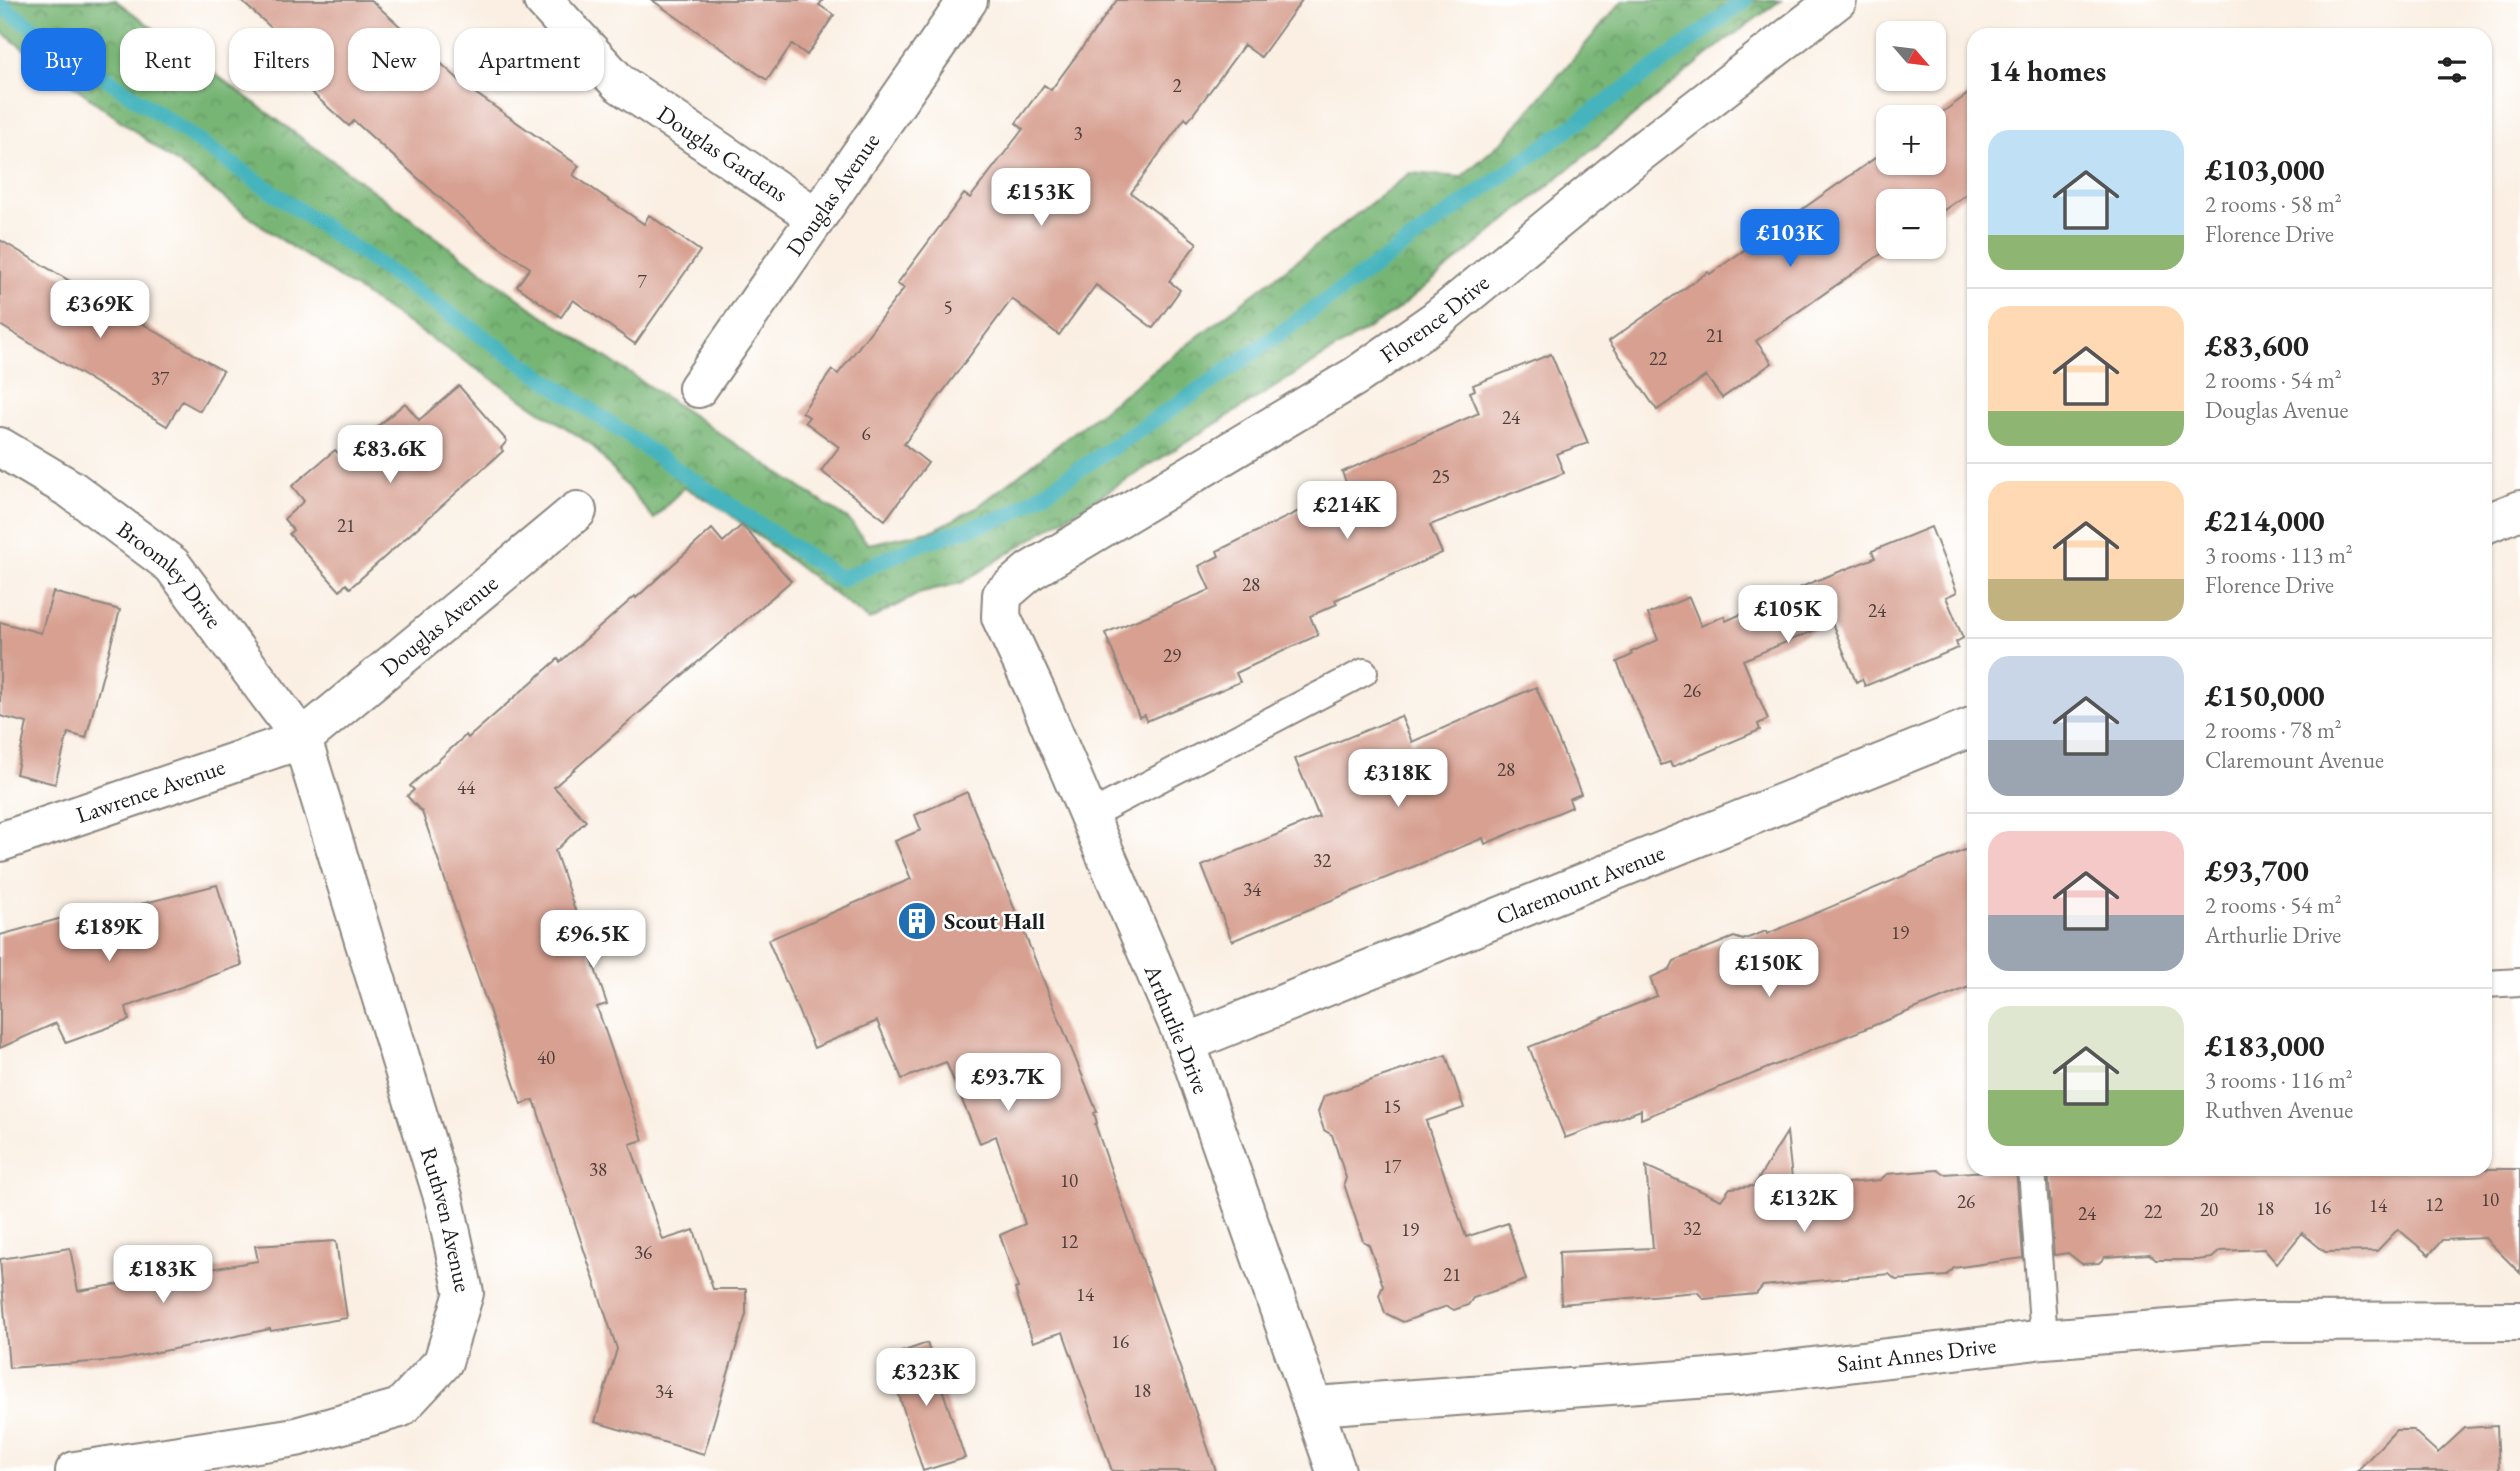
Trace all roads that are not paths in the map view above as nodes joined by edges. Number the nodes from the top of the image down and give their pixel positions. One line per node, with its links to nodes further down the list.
1 (543, 0): 4 (street, Douglas Gardens)
2 (968, 0): 4 (street, Douglas Avenue)
3 (1838, 0): 10 (street, Florence Drive)
4 (816, 217): 5 (street, Douglas Avenue)
5 (698, 388)
6 (0, 447): 13 (street, Broomley Drive)
7 (2520, 510): 9 (street)
8 (578, 512): 13 (street, Douglas Avenue)
9 (2492, 521)
10 (1002, 595): 14 (street, Arthurlie Drive)
11 (1364, 672): 14 (lane)
12 (1967, 729): 18 (street, Claremount Avenue)
13 (302, 739): 15 (street, Lawrence Avenue); 23 (street, Ruthven Avenue)
14 (1088, 816): 18 (street, Arthurlie Drive)
15 (0, 842)
16 (2520, 982): 17 (lane)
17 (2492, 984)
18 (1186, 1043): 22 (street, Arthurlie Drive)
19 (2032, 1176): 21 (lane)
20 (2520, 1321): 21 (street, Saint Annes Drive)
21 (2044, 1339): 22 (street, Saint Annes Drive)
22 (1315, 1406): 24 (street, Arthurlie Drive)
23 (75, 1471)
24 (1336, 1471)

